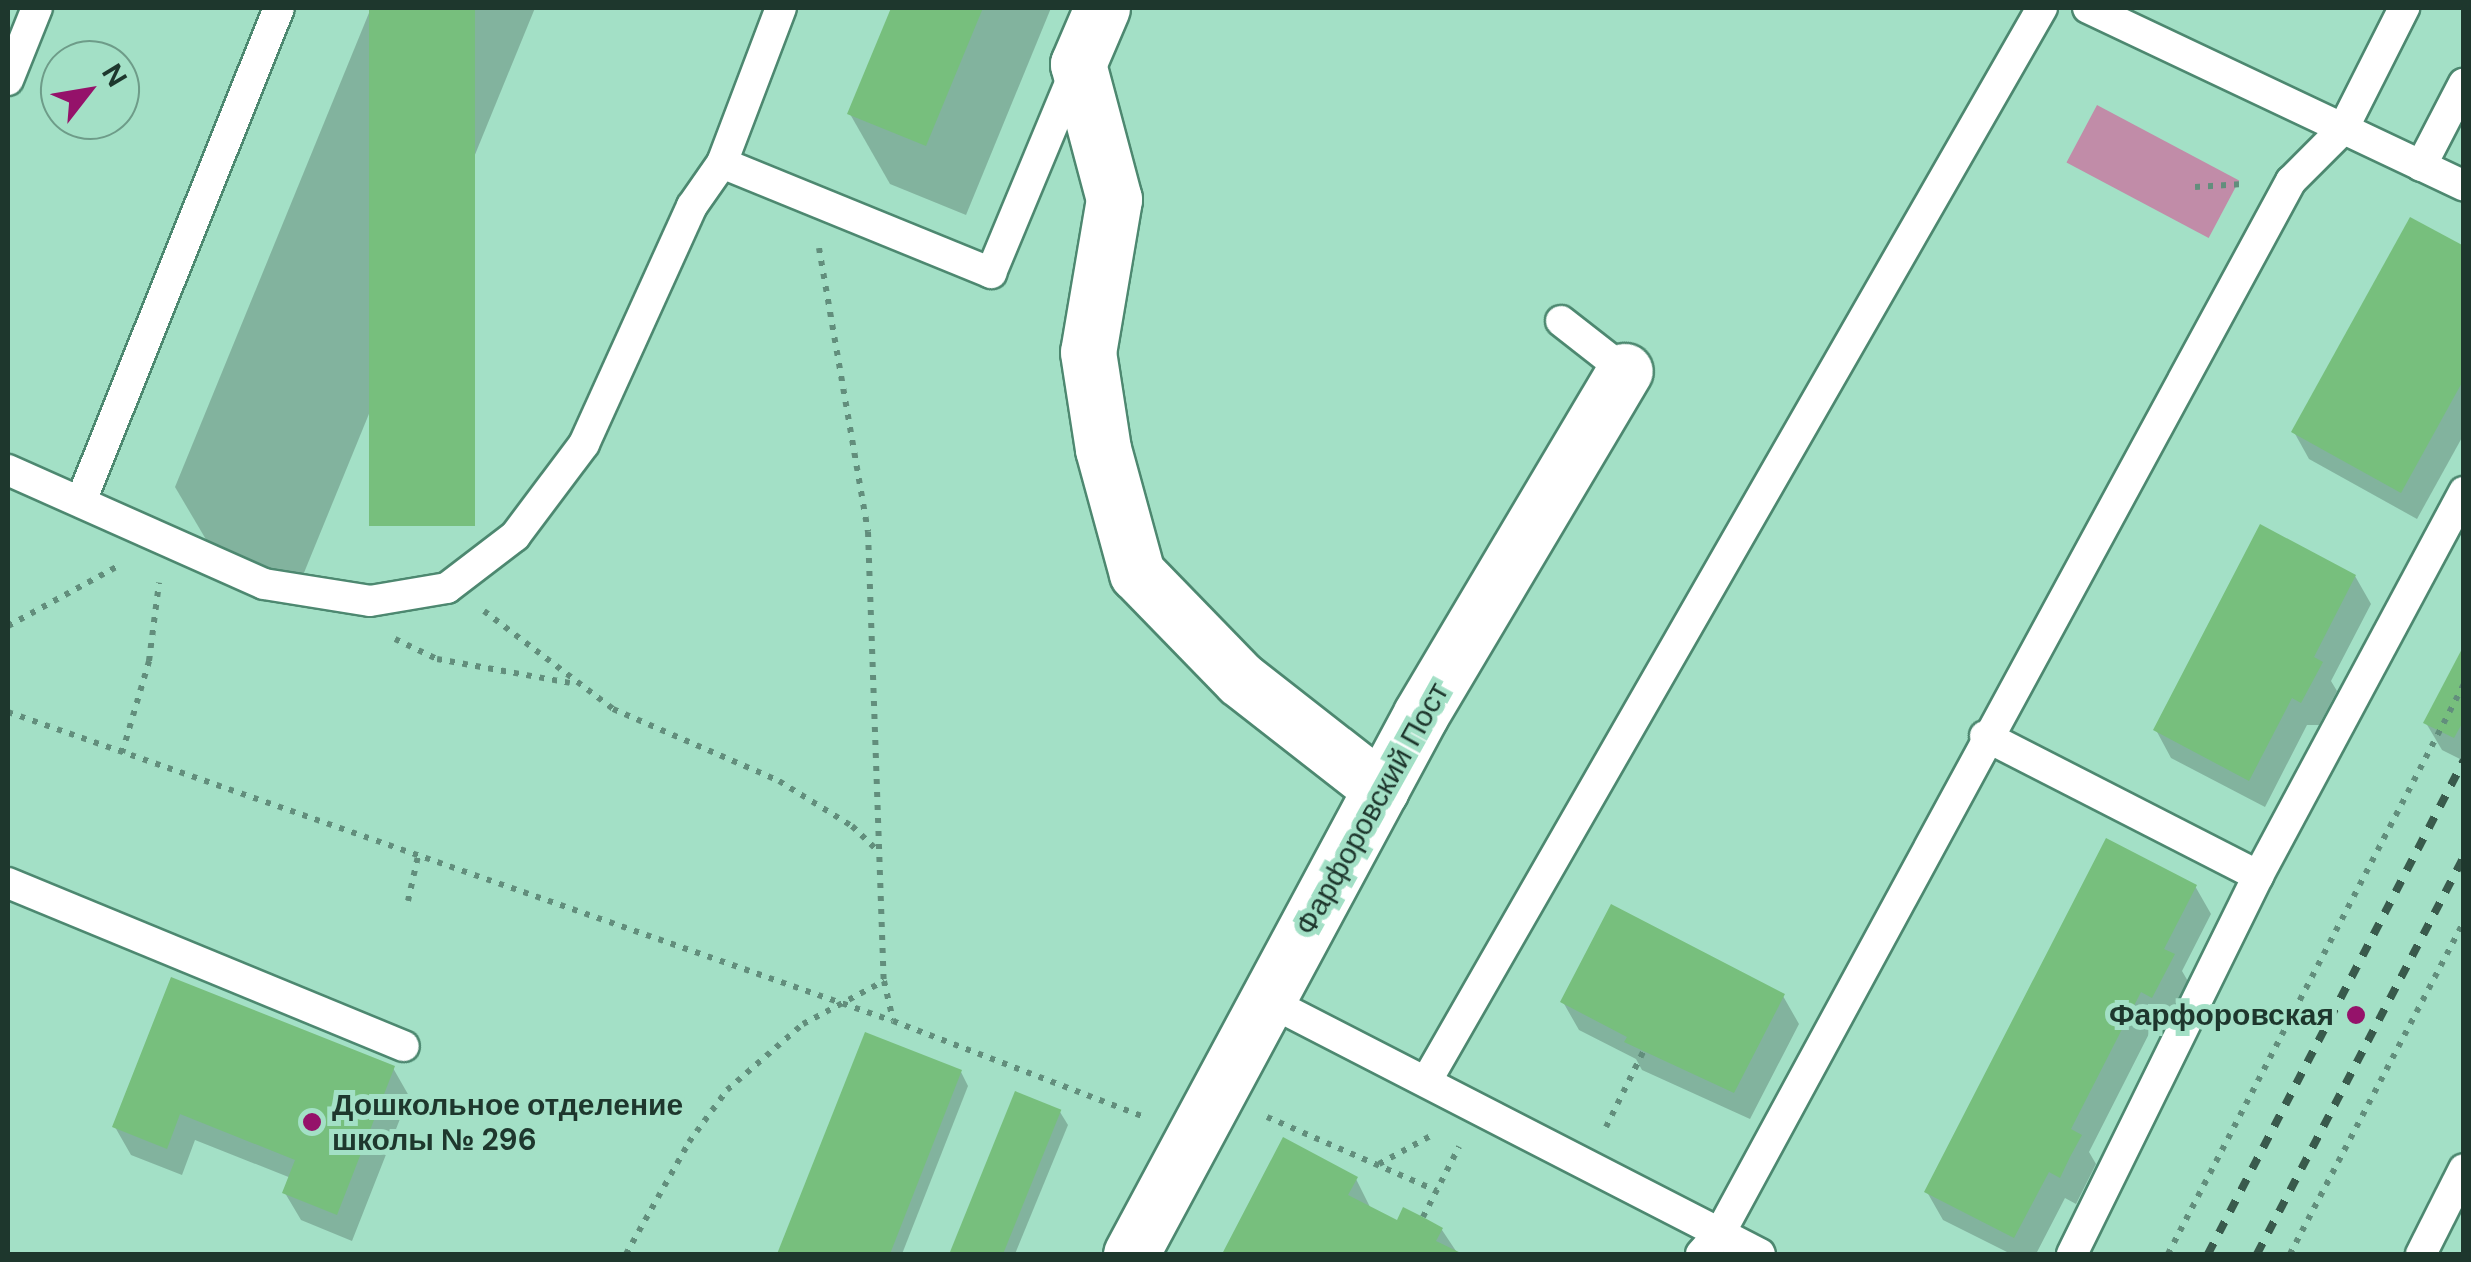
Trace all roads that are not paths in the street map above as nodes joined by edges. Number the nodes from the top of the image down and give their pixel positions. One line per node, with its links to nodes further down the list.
1 (37, 8): 9 (lane)
2 (279, 8): 19 (lane)
3 (781, 8): 12 (lane)
4 (1102, 8): 8 (street)
5 (2042, 8): 26 (lane)
6 (2088, 8): 11 (lane)
7 (2404, 8): 11 (lane)
8 (1078, 64): 12 (lane); 21 (street)
9 (8, 80)
10 (2464, 83): 13 (lane)
11 (2343, 128): 13 (lane); 20 (lane)
12 (722, 163): 19 (lane)
13 (2421, 166): 14 (lane)
14 (2464, 186)
15 (1561, 321): 16 (lane)
16 (1625, 371): 21 (street, Фарфоровский Пост)
17 (8, 470): 19 (lane)
18 (2464, 492): 22 (lane)
19 (81, 502)
20 (1985, 736): 22 (lane); 28 (lane)
21 (1381, 789): 24 (street, Фарфоровский Пост)
22 (2258, 876): 31 (lane)
23 (8, 883): 25 (lane)
24 (1268, 1001): 26 (lane); 29 (street, Фарфоровский Пост)
25 (404, 1046)
26 (1426, 1080): 28 (lane)
27 (2464, 1169): 32 (lane)
28 (1710, 1244): 30 (lane)
29 (1130, 1254)
30 (1760, 1254)
31 (2072, 1254)
32 (2420, 1254)

